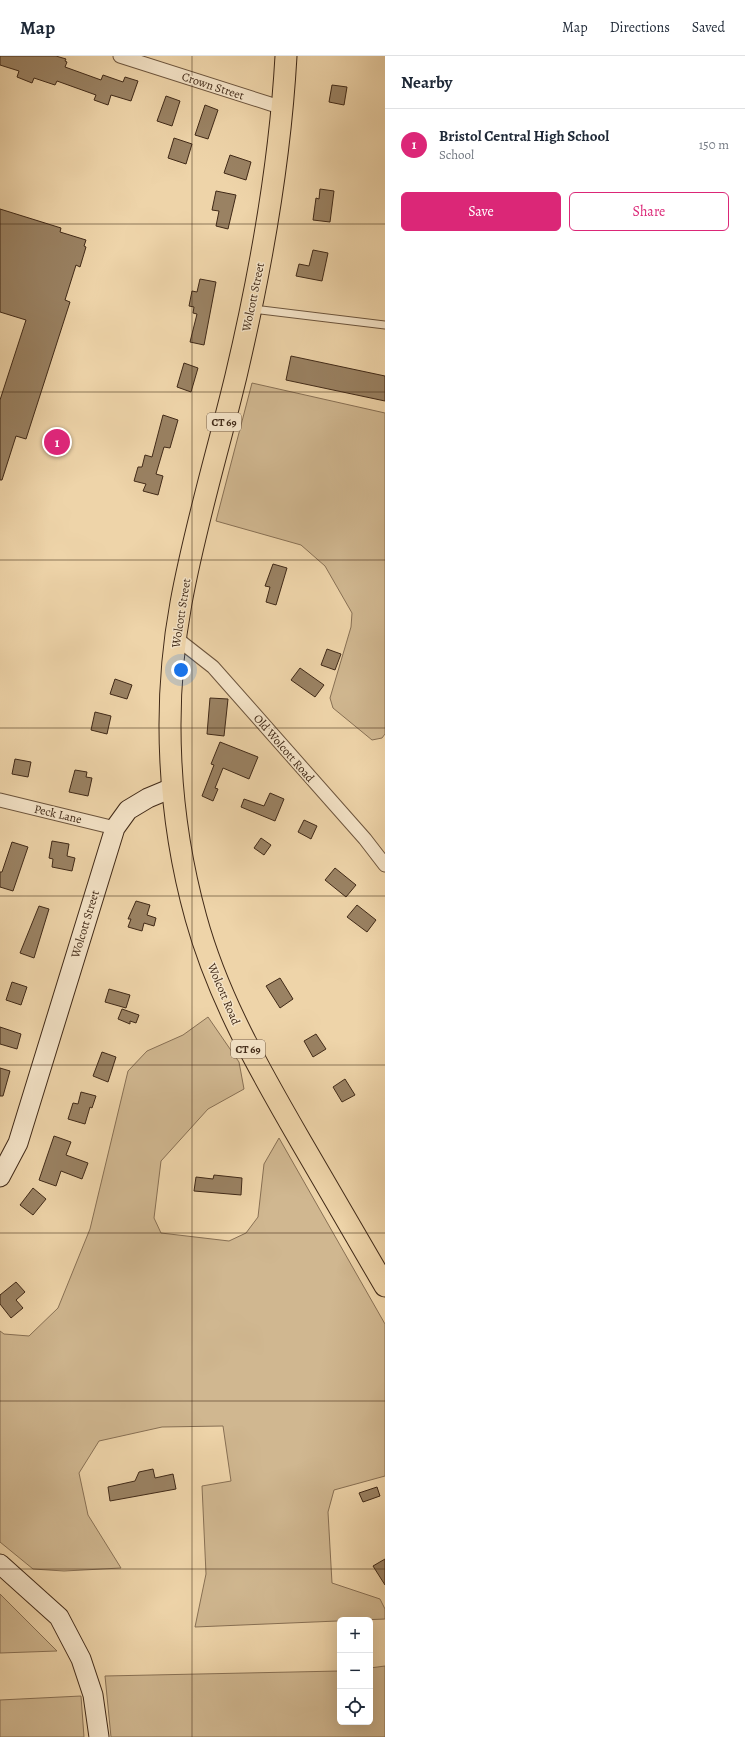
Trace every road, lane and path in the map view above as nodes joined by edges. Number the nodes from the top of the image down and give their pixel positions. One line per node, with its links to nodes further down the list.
1 (120, 56): 3 (street, Crown Street)
2 (286, 56): 3 (main road, Wolcott Street / CT 69)
3 (283, 108): 4 (main road, Wolcott Street / CT 69)
4 (251, 309): 5 (lane); 6 (main road, Wolcott Street / CT 69)
5 (385, 325)
6 (176, 638): 7 (main road, Wolcott Street / CT 69); 10 (street, Old Wolcott Road)
7 (172, 788): 9 (main road, Wolcott Street); 12 (main road, Wolcott Road / CT 69)
8 (0, 800): 9 (street, Peck Lane)
9 (116, 828): 11 (main road, Wolcott Street)
10 (385, 865)
11 (0, 1177)
12 (385, 1286)
13 (0, 1564): 14 (main road)
14 (99, 1737)

